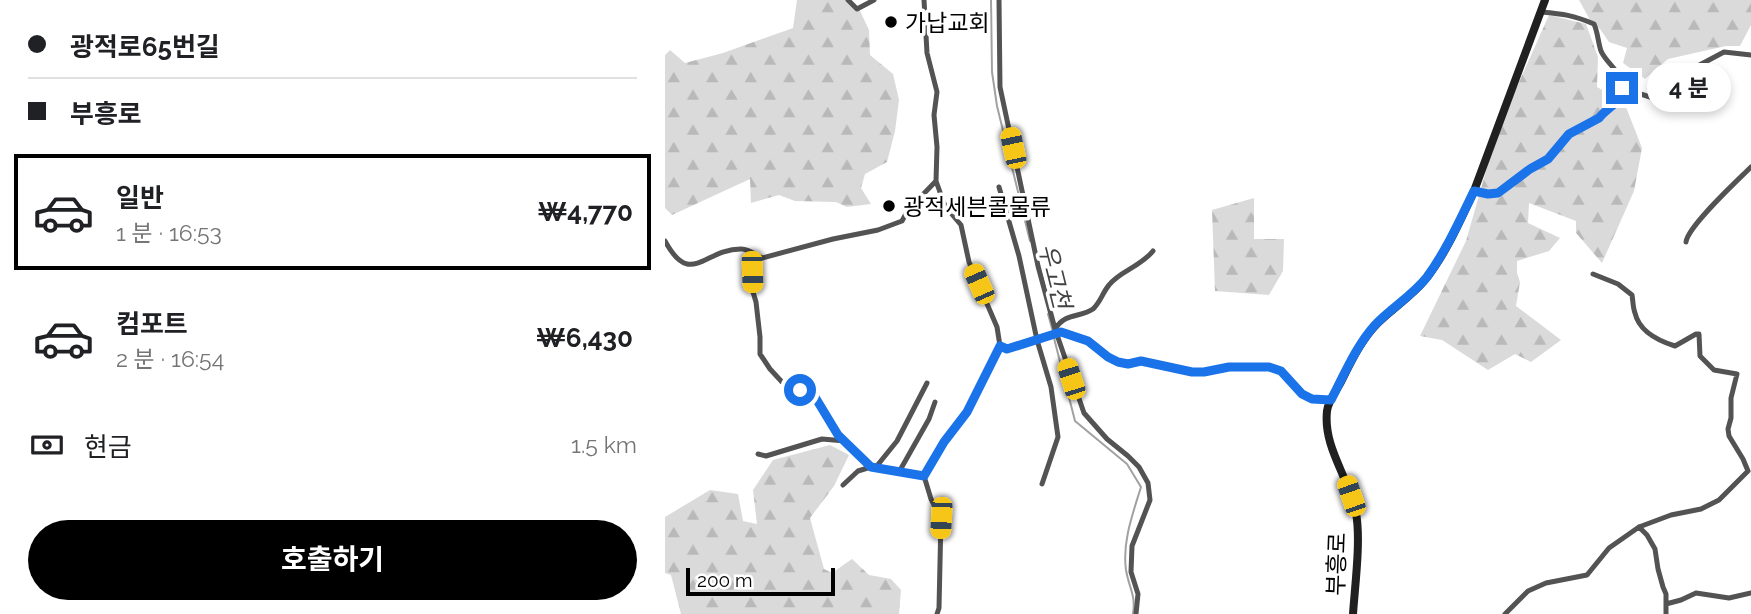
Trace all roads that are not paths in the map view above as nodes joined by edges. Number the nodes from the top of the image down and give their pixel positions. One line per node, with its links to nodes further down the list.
1 (848, 0): 2 (street)
2 (874, 0)
3 (924, 0): 10 (street)
4 (999, 0): 18 (street)
5 (1545, 0): 6 (main road, 부흥로)
6 (1541, 12): 8 (street); 12 (main road, 부흥로)
7 (1751, 55): 8 (street)
8 (1622, 88): 12 (street)
9 (1751, 167): 14 (street)
10 (936, 181): 16 (street); 20 (street)
11 (999, 187): 19 (street)
12 (1474, 191): 22 (main road, 부흥로)
13 (665, 241): 16 (street)
14 (1686, 242)
15 (1153, 251): 18 (street)
16 (752, 253): 24 (street)
17 (1593, 274): 27 (street)
18 (1055, 332): 19 (street); 22 (street); 37 (street)
19 (1038, 339): 20 (street); 30 (street)
20 (1000, 346): 29 (street)
21 (927, 383): 26 (street)
22 (1331, 400): 38 (main road, 부흥로)
23 (935, 402): 28 (street)
24 (845, 441): 25 (street); 26 (street)
25 (758, 454)
26 (874, 467): 28 (street); 31 (street)
27 (1750, 471): 32 (street)
28 (899, 472): 29 (street)
29 (924, 476): 35 (street)
30 (1042, 484)
31 (843, 485)
32 (1639, 527): 34 (street); 39 (street)
33 (1751, 593): 34 (street)
34 (1666, 604): 40 (street)
35 (938, 611): 36 (street)
36 (947, 614)
37 (1136, 614)
38 (1353, 614)
39 (1505, 614)
40 (1666, 614)

